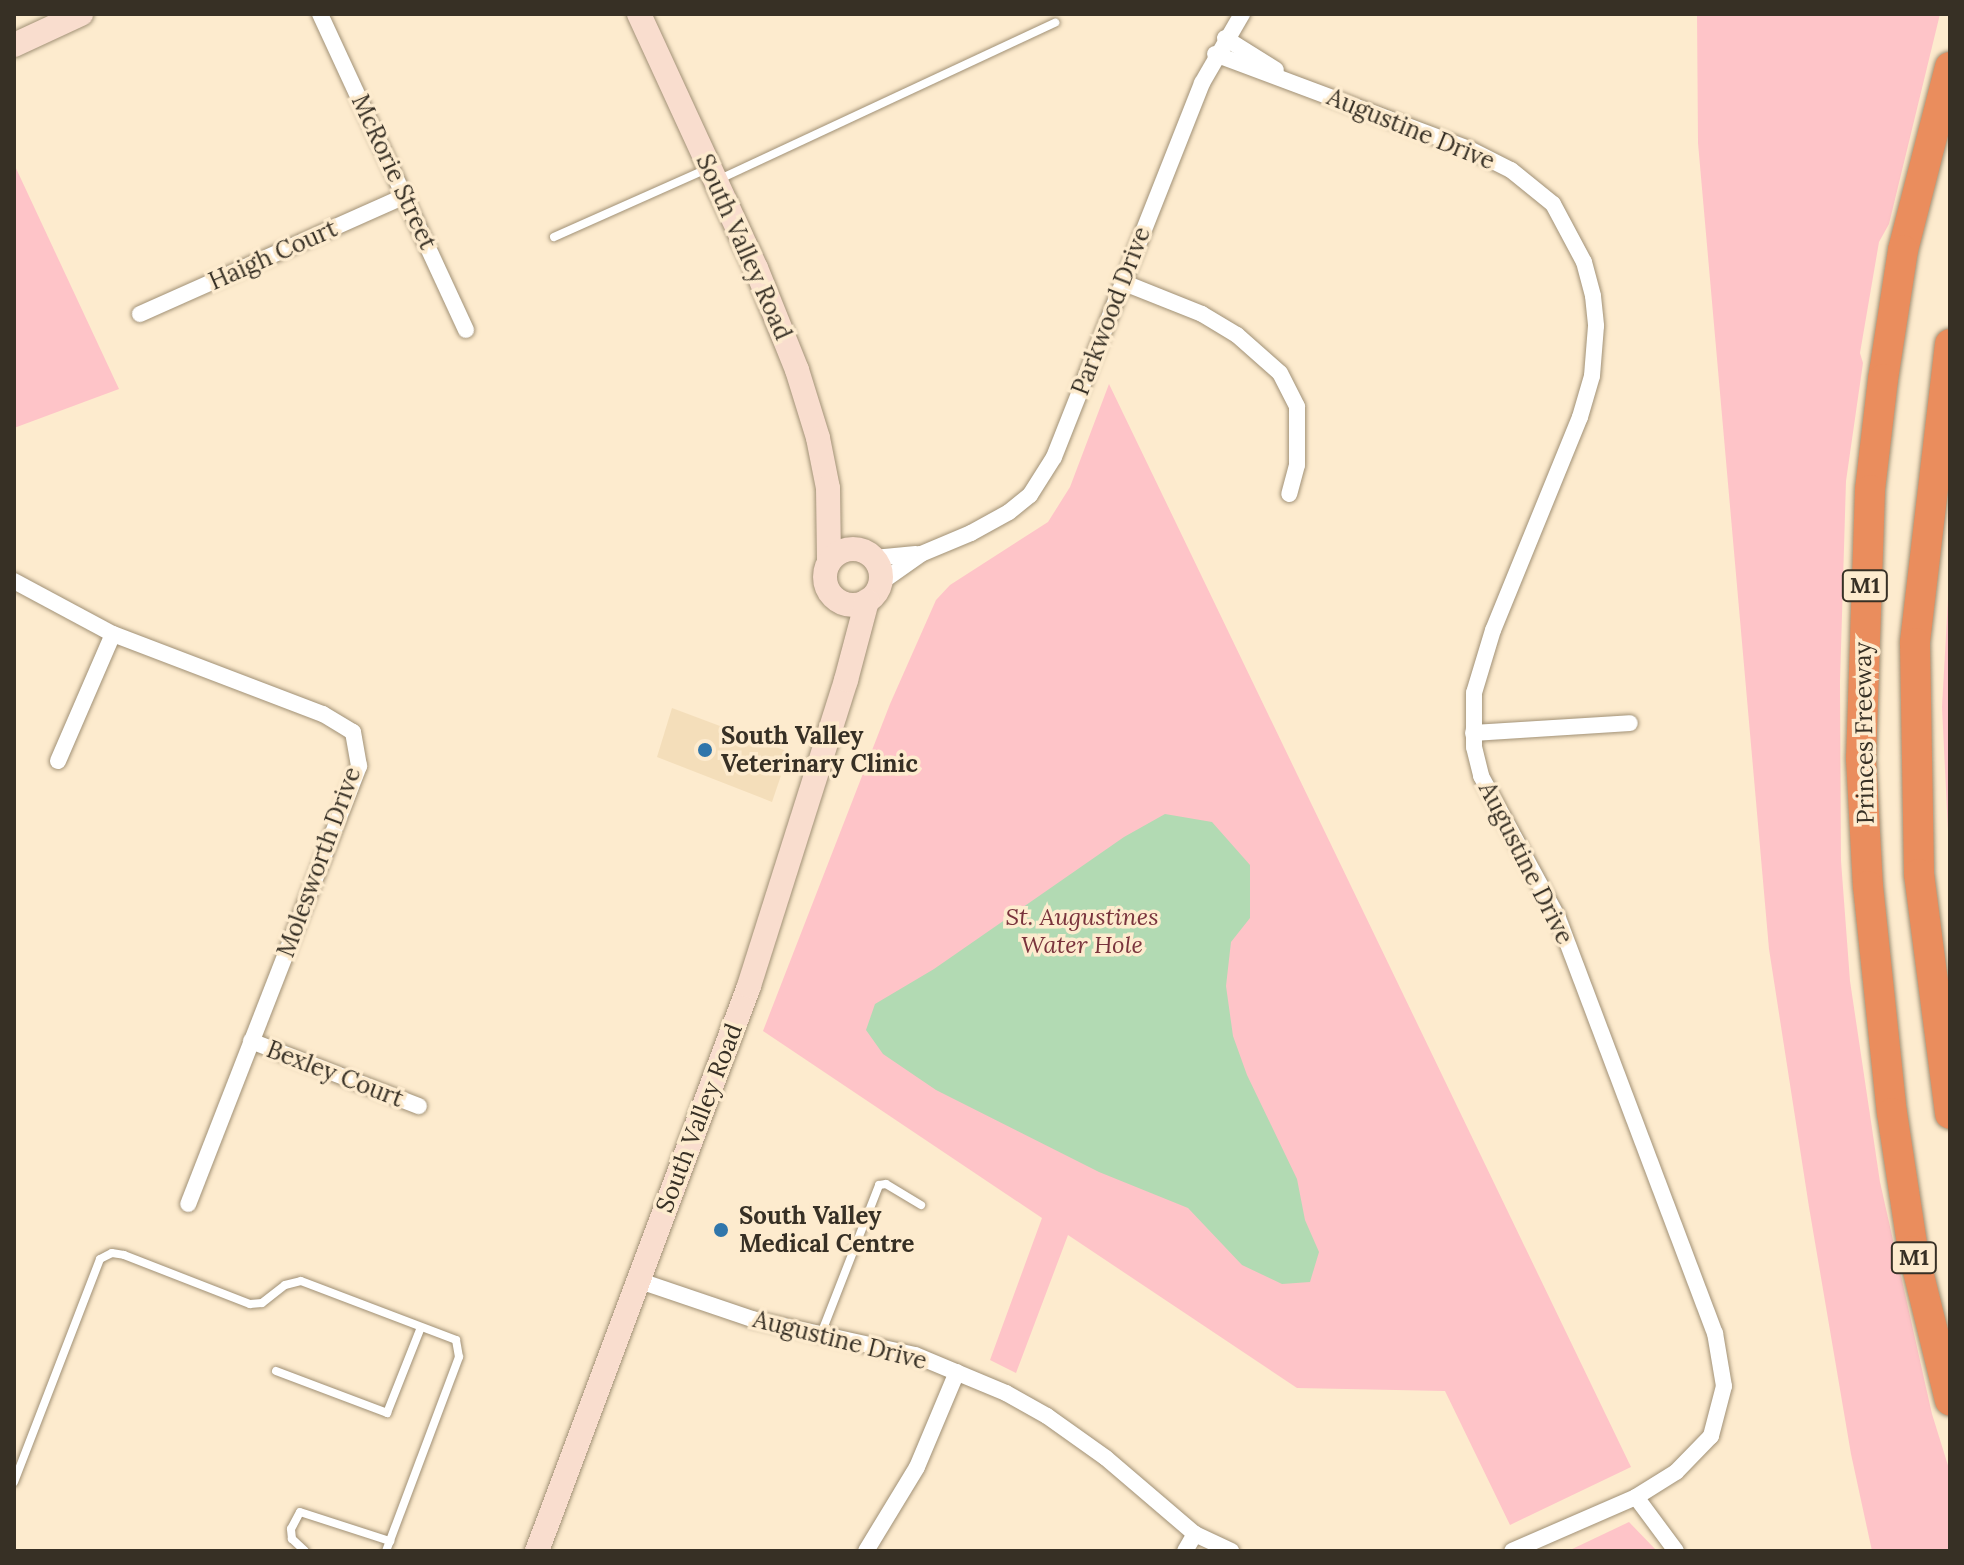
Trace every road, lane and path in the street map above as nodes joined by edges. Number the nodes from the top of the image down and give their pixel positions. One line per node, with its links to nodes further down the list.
1 (81, 14): 7 (main road)
2 (320, 14): 12 (street, McRorie Street)
3 (639, 14): 11 (main road, South Valley Road)
4 (1242, 14): 6 (street, Parkwood Drive)
5 (1055, 23): 11 (lane)
6 (1225, 38): 8 (street, Parkwood Drive); 10 (street, Augustine Drive)
7 (14, 45)
8 (1215, 54): 10 (street, Augustine Drive); 14 (street, Parkwood Drive)
9 (1950, 67): 41 (highway, Princes Freeway / M1)
10 (1294, 81): 29 (street, Augustine Drive)
11 (712, 174): 13 (lane); 18 (main road, South Valley Road)
12 (405, 196): 15 (street, Haigh Court); 16 (street, McRorie Street)
13 (554, 237)
14 (1122, 282): 19 (street); 20 (street, Parkwood Drive)
15 (140, 314)
16 (466, 330)
17 (1950, 344): 33 (highway, M1)
18 (828, 488): 21 (main road, South Valley Road); 22 (main road, South Valley Road)
19 (1289, 494)
20 (921, 554): 21 (street, Parkwood Drive); 24 (street, Parkwood Drive)
21 (869, 555): 22 (main road); 24 (main road, South Valley Road)
22 (829, 562): 25 (main road, South Valley Road)
23 (14, 581): 26 (street, Molesworth Drive)
24 (874, 592): 25 (main road); 27 (main road, South Valley Road)
25 (840, 602): 27 (main road, South Valley Road)
26 (113, 634): 30 (street); 31 (street, Molesworth Drive)
27 (846, 680): 36 (main road, South Valley Road)
28 (1630, 723): 29 (street)
29 (1473, 733): 43 (street, Augustine Drive)
30 (58, 761)
31 (251, 1041): 32 (street, Bexley Court); 34 (street, Molesworth Drive)
32 (419, 1106)
33 (1950, 1114)
34 (188, 1204)
35 (921, 1205): 38 (lane)
36 (637, 1280): 38 (street, Augustine Drive); 48 (main road, South Valley Road)
37 (421, 1327): 39 (lane); 42 (lane); 45 (lane)
38 (821, 1334): 40 (street, Augustine Drive)
39 (276, 1371)
40 (957, 1372): 44 (street, Augustine Drive); 49 (street)
41 (1950, 1400)
42 (14, 1482)
43 (1636, 1497): 52 (street, Augustine Drive); 53 (street)
44 (1195, 1534): 50 (street); 51 (street, Augustine Drive)
45 (390, 1541): 46 (lane); 47 (lane)
46 (305, 1551)
47 (386, 1551)
48 (537, 1551)
49 (866, 1551)
50 (1185, 1551)
51 (1231, 1551)
52 (1512, 1551)
53 (1676, 1551)

